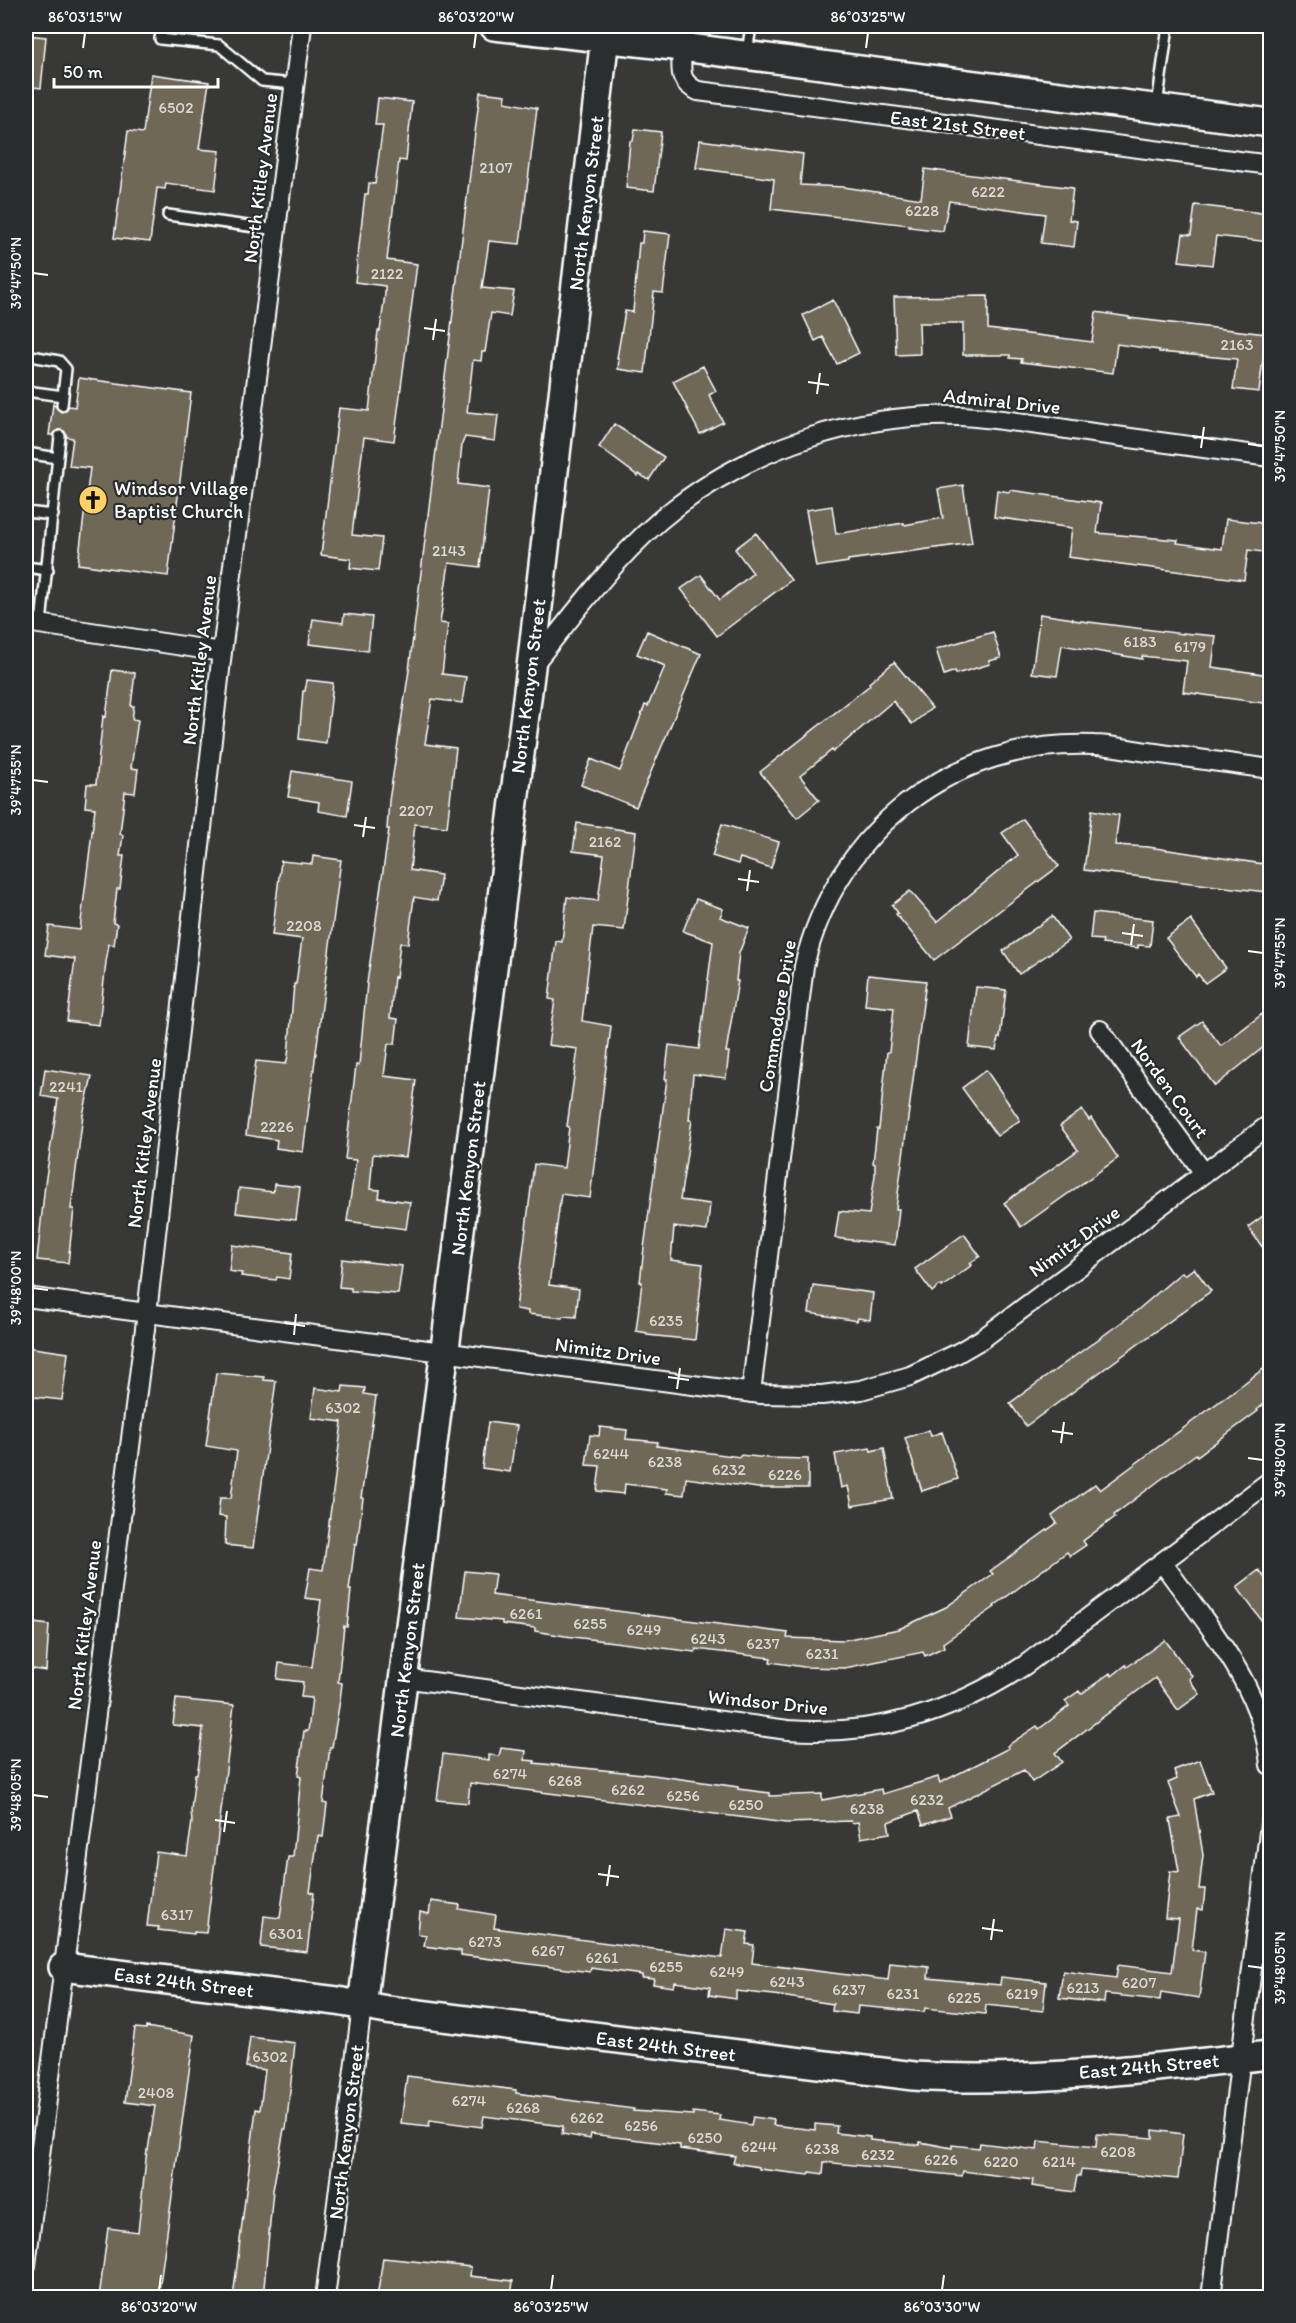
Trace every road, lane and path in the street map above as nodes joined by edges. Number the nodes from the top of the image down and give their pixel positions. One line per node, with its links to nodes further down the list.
1 (162, 26): 9 (lane)
2 (302, 26): 9 (street, North Kitley Avenue)
3 (494, 26): 6 (street)
4 (751, 26): 8 (lane)
5 (1168, 26): 10 (lane)
6 (605, 38): 7 (street); 27 (street, North Kenyon Street)
7 (682, 46): 8 (street); 12 (street, East 21st Street)
8 (746, 56): 10 (street)
9 (294, 84): 14 (street, North Kitley Avenue)
10 (1157, 109): 11 (street)
11 (1270, 123)
12 (1270, 165)
13 (168, 215): 14 (lane)
14 (277, 230): 26 (street, North Kitley Avenue)
15 (26, 355): 16 (lane)
16 (26, 390)
17 (60, 436): 20 (lane)
18 (26, 453): 20 (lane)
19 (1270, 457): 27 (street, Admiral Drive)
20 (58, 458): 22 (lane)
21 (26, 512): 22 (lane)
22 (53, 515): 24 (lane)
23 (26, 567): 24 (lane)
24 (48, 570): 25 (lane)
25 (33, 623): 26 (street)
26 (222, 652): 33 (street, North Kitley Avenue)
27 (531, 667): 34 (street, North Kenyon Street)
28 (1270, 769): 35 (street, Commodore Drive)
29 (1100, 1030): 31 (street, Norden Court)
30 (1270, 1124): 31 (street, Nimitz Drive)
31 (1204, 1173): 35 (street, Nimitz Drive)
32 (26, 1297): 33 (street, Nimitz Drive)
33 (147, 1313): 34 (street, Nimitz Drive); 41 (street, North Kitley Avenue)
34 (445, 1351): 35 (street, Nimitz Drive); 38 (street, North Kenyon Street)
35 (751, 1393)
36 (1270, 1481): 37 (street, Windsor Drive)
37 (1162, 1562): 38 (street, Windsor Drive); 39 (street)
38 (404, 1678): 42 (street, North Kenyon Street)
39 (1270, 1765)
40 (1270, 1824): 44 (street)
41 (63, 1967): 42 (street, East 24th Street); 45 (street, North Kitley Avenue)
42 (362, 2006): 44 (street, East 24th Street); 46 (street, North Kenyon Street)
43 (1270, 2055): 44 (street, East 24th Street)
44 (1240, 2058): 47 (street)
45 (26, 2265)
46 (325, 2298)
47 (1211, 2298)

